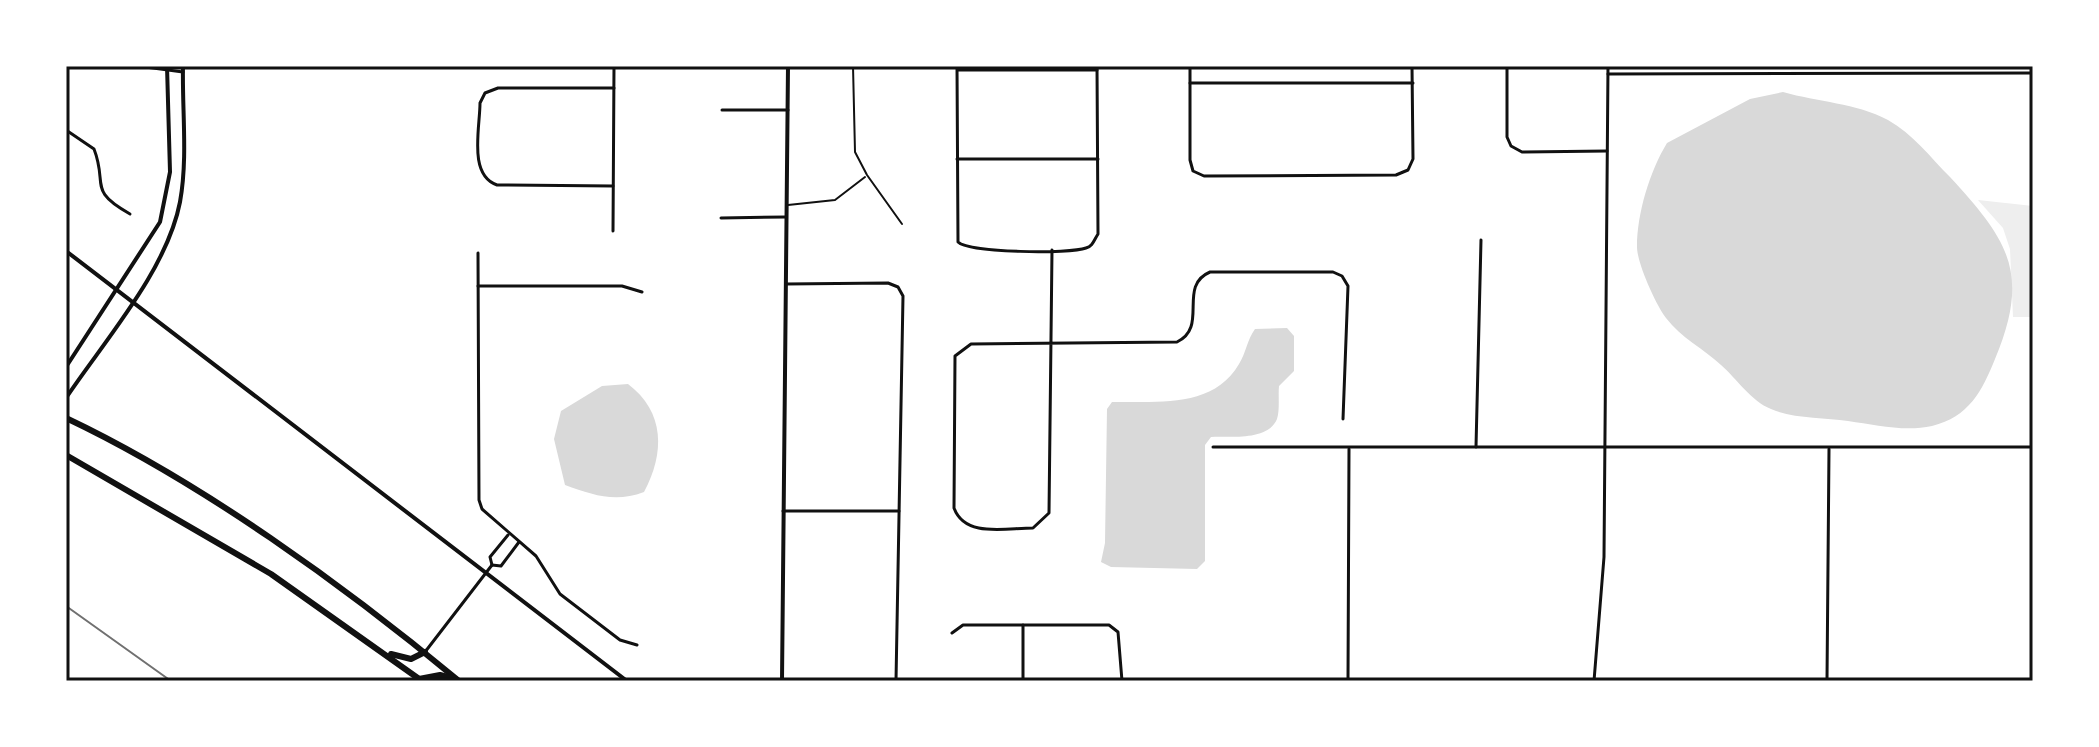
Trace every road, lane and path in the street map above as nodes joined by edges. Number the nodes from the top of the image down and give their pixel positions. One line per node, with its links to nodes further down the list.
1 (138, 66): 10 (street)
2 (614, 66): 19 (street)
3 (788, 66): 21 (street)
4 (853, 66): 26 (lane)
5 (1190, 66): 17 (street)
6 (1412, 66): 18 (street)
7 (1507, 66): 23 (street)
8 (1608, 66): 16 (street)
9 (1834, 66): 14 (street)
10 (168, 68): 13 (street); 40 (street)
11 (958, 68): 12 (street); 24 (street)
12 (1097, 68): 25 (street)
13 (183, 69): 42 (street)
14 (1834, 72): 15 (street); 16 (street)
15 (2033, 73)
16 (1608, 74): 23 (street)
17 (1190, 83): 18 (street); 18 (street)
18 (1413, 83)
19 (614, 88): 27 (street); 27 (street)
20 (722, 110): 21 (street)
21 (788, 110): 28 (street)
22 (66, 130): 29 (street)
23 (1607, 151): 50 (street)
24 (957, 159): 25 (street); 35 (street)
25 (1098, 159): 35 (street)
26 (867, 175): 28 (lane); 32 (lane)
27 (613, 186): 33 (street)
28 (786, 205): 30 (street)
29 (130, 214)
30 (786, 217): 31 (street); 38 (street)
31 (721, 218)
32 (902, 224)
33 (613, 231)
34 (1481, 240): 49 (street)
35 (1052, 250): 43 (street)
36 (66, 251): 40 (street)
37 (478, 253): 39 (street)
38 (785, 284): 55 (street); 56 (street)
39 (478, 286): 41 (street); 57 (street)
40 (117, 291): 42 (street); 44 (street)
41 (642, 292)
42 (131, 302): 45 (street); 62 (street)
43 (1051, 342): 43 (street); 47 (street)
44 (66, 367)
45 (66, 398)
46 (66, 418): 67 (main road)
47 (1343, 419)
48 (1213, 447): 52 (street)
49 (1476, 447): 50 (street); 52 (street)
50 (1604, 447): 53 (street); 76 (street)
51 (2033, 447): 53 (street)
52 (1349, 448): 75 (street)
53 (1829, 448): 77 (street)
54 (66, 455): 66 (main road)
55 (783, 511): 56 (street); 71 (street)
56 (899, 511): 72 (street)
57 (509, 534): 58 (street); 59 (street)
58 (519, 542): 60 (street); 65 (street)
59 (497, 549): 60 (street); 61 (street)
60 (508, 557): 61 (street)
61 (492, 565): 62 (street)
62 (487, 572): 67 (street); 70 (street)
63 (1023, 625): 64 (street); 73 (street); 74 (street)
64 (952, 633)
65 (637, 645)
66 (383, 651): 67 (main road); 68 (main road)
67 (425, 652): 69 (main road)
68 (420, 680): 69 (main road)
69 (459, 681)
70 (627, 681)
71 (782, 681)
72 (896, 681)
73 (1023, 681)
74 (1122, 681)
75 (1348, 681)
76 (1594, 681)
77 (1827, 681)

